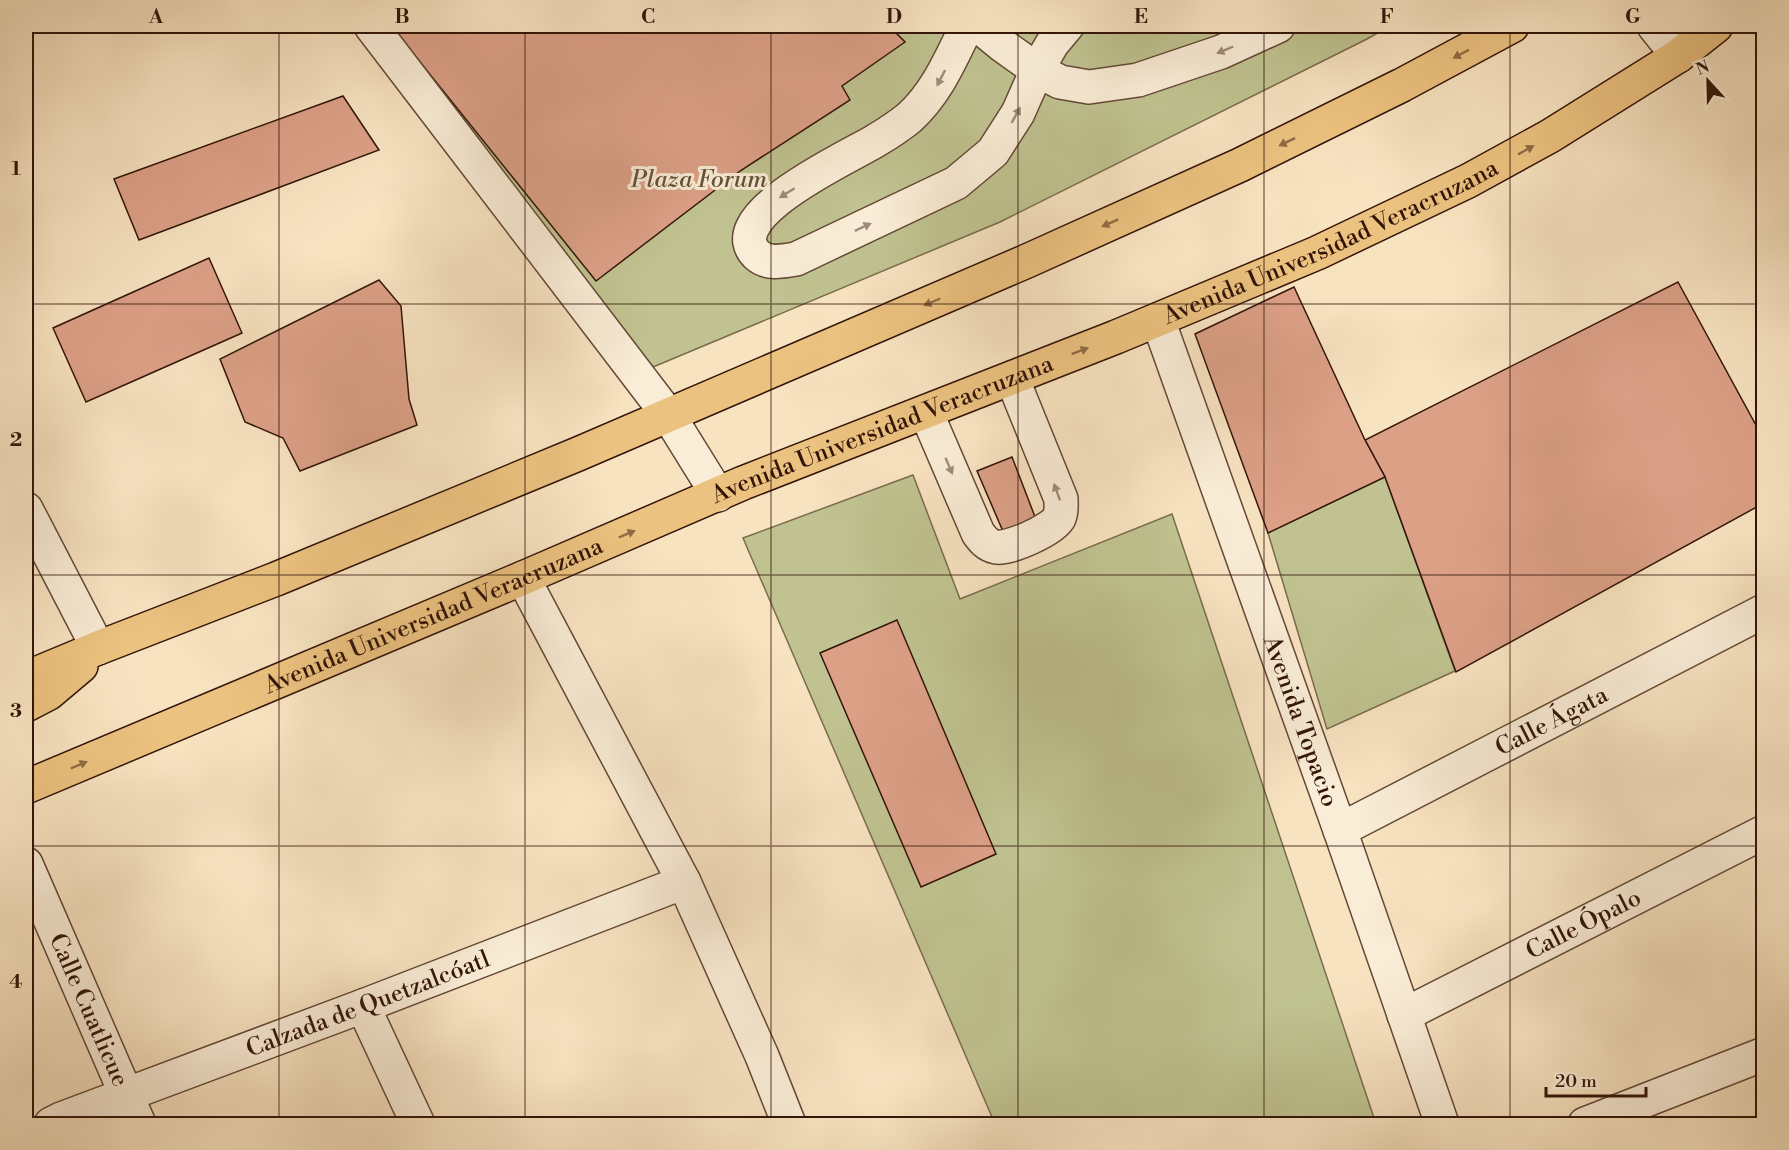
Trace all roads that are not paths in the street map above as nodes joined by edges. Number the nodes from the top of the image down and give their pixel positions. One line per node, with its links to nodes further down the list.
1 (371, 26): 14 (street)
2 (967, 26): 10 (street, one-way to 10)
3 (979, 26): 10 (street)
4 (1067, 26): 10 (street)
5 (1278, 26): 10 (street, one-way to 10)
6 (1512, 26): 14 (main road, one-way to 14)
7 (1654, 26): 9 (street)
8 (1716, 26): 9 (main road, Avenida Universidad Veracruzana)
9 (1678, 56): 11 (main road, Avenida Universidad Veracruzana, one-way to 9)
10 (1037, 70)
11 (1158, 320): 12 (main road, Avenida Universidad Veracruzana, one-way to 11); 23 (street, Avenida Topacio)
12 (1012, 378): 13 (main road, Avenida Universidad Veracruzana); 13 (street, one-way to 12)
13 (926, 412): 15 (main road, Avenida Universidad Veracruzana)
14 (669, 416): 15 (street); 19 (main road)
15 (718, 495): 17 (main road, Avenida Universidad Veracruzana, one-way to 15)
16 (26, 509): 19 (street)
17 (523, 578): 22 (main road, Avenida Universidad Veracruzana, one-way to 17); 26 (street)
18 (1764, 611): 23 (street, Calle Ágata)
19 (98, 648): 20 (main road); 21 (main road)
20 (26, 678)
21 (26, 705)
22 (26, 787)
23 (1340, 830): 28 (street, Avenida Topacio)
24 (1764, 832): 28 (street, Calle Ópalo)
25 (26, 864): 30 (street, Calle Cuatlicue)
26 (684, 882): 27 (street, Calzada de Quetzalcóatl); 34 (street)
27 (363, 1006): 30 (street, Calzada de Quetzalcóatl); 33 (street)
28 (1404, 1016): 35 (street, Avenida Topacio)
29 (1764, 1054): 36 (street)
30 (124, 1094): 31 (street, Calzada de Quetzalcóatl); 32 (street, Calle Cuatlicue)
31 (51, 1125)
32 (139, 1125)
33 (418, 1125)
34 (789, 1125)
35 (1442, 1125)
36 (1585, 1125)

